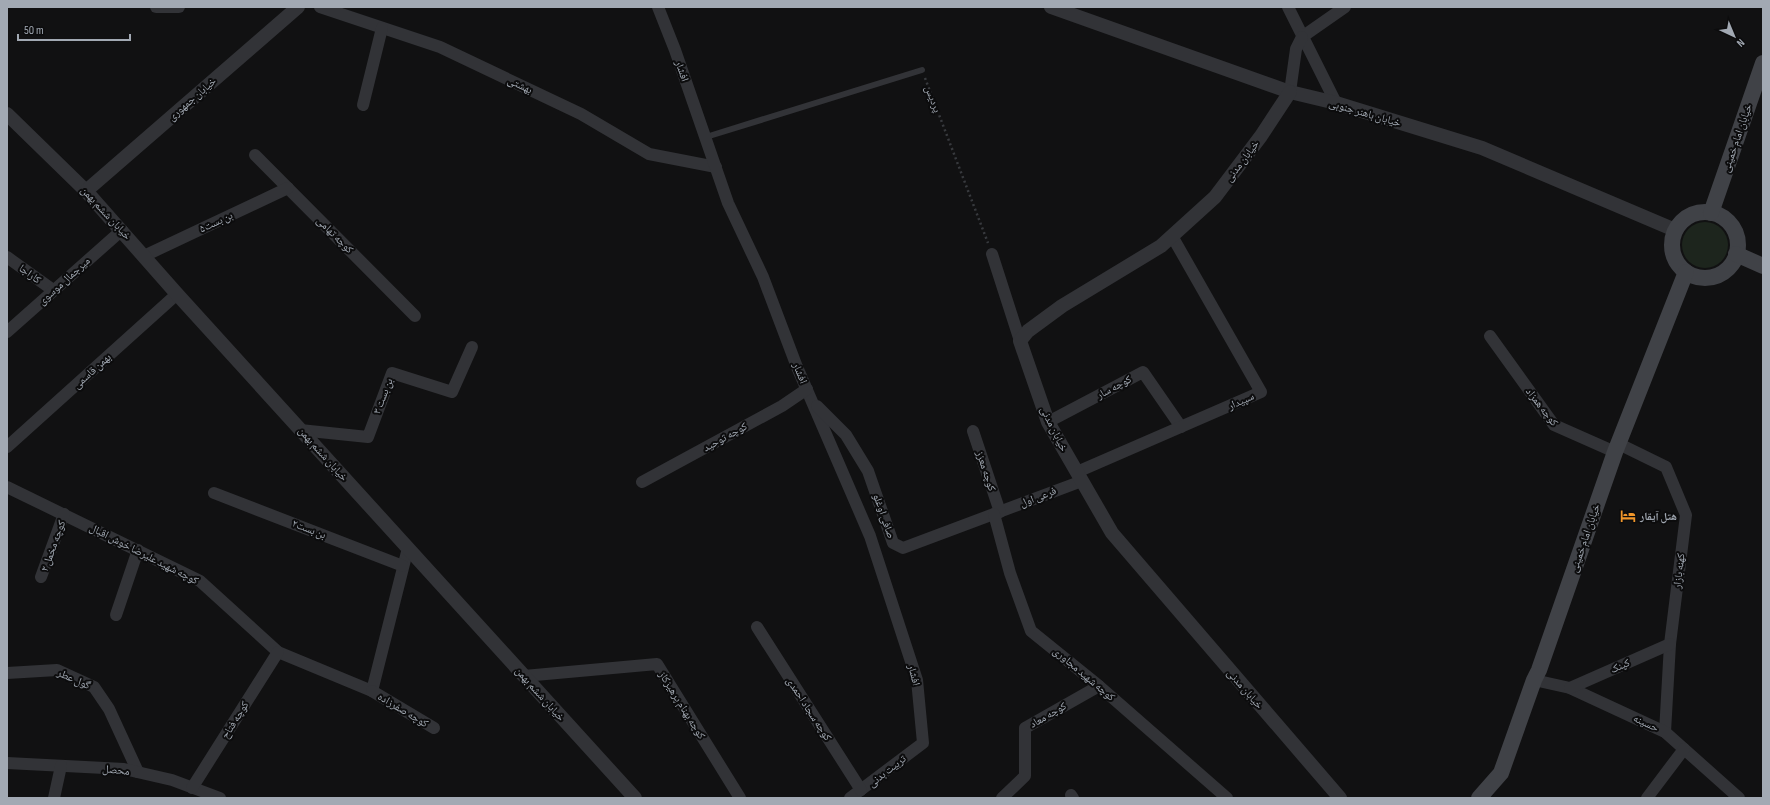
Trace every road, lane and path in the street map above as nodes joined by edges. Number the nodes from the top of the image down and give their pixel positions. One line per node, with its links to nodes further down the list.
1 (156, 7): 2 (street)
2 (179, 7)
3 (298, 7): 21 (street, خیابان جمهوری)
4 (320, 7): 9 (street, بهشتی)
5 (658, 7): 17 (street, افشار)
6 (1051, 7): 13 (street, خیابان باهنر جنوبی)
7 (1288, 7): 10 (street)
8 (1345, 7): 10 (street)
9 (382, 28): 15 (street); 19 (street, بهشتی)
10 (1302, 37): 13 (street); 14 (street)
11 (1763, 63): 22 (main road, خیابان امام خمینی)
12 (922, 70): 17 (lane); 26 (path, پردیس)
13 (1290, 92): 14 (street, خیابان باهنر جنوبی); 25 (street, خیابان مدنی)
14 (1336, 104): 24 (street, خیابان باهنر جنوبی)
15 (363, 106)
16 (7, 114): 21 (street, خیابان ششم بهمن)
17 (706, 137): 19 (street, افشار)
18 (255, 155): 20 (street, کوچه تهامی)
19 (716, 167): 39 (street, افشار)
20 (288, 188): 28 (street, بن بست۵); 34 (street, کوچه تهامی)
21 (86, 191): 23 (street, خیابان ششم بهمن)
22 (1711, 213): 24 (main road); 27 (main road)
23 (122, 230): 28 (street, خیابان ششم بهمن); 32 (street, میرجمال موسوی)
24 (1675, 230): 31 (main road)
25 (1172, 236): 37 (street, خیابان مدنی); 42 (street, سپیدار)
26 (992, 254): 37 (street)
27 (1736, 254): 30 (main road); 31 (main road)
28 (144, 256): 33 (street, خیابان ششم بهمن)
29 (7, 257): 32 (street, کاراجا)
30 (1763, 266)
31 (1686, 272): 46 (main road, خیابان امام خمینی)
32 (53, 290): 35 (street, میرجمال موسوی)
33 (177, 294): 43 (street, خیابان ششم بهمن); 45 (street, بهمن قاسمی)
34 (415, 316)
35 (7, 332)
36 (1490, 336): 46 (street, کوچه همزاد)
37 (1020, 341): 41 (street, خیابان مدنی)
38 (472, 347): 43 (street, بن بست ۳)
39 (807, 389): 40 (street, افشار); 48 (street, کوچه توحید)
40 (812, 401): 51 (street, صافی اوغلو); 69 (street, افشار)
41 (1048, 422): 42 (street, کوچه سار); 47 (street, خیابان مدنی)
42 (1181, 426): 47 (street, سپیدار)
43 (300, 430): 53 (street, خیابان ششم بهمن)
44 (973, 431): 51 (street, کوچه معزز)
45 (7, 447)
46 (1617, 448): 59 (street, کهنه بازار); 63 (main road, خیابان امام خمینی)
47 (1080, 476): 51 (street, فرعی اول); 83 (street, خیابان مدنی)
48 (642, 482)
49 (7, 487): 52 (street, کوچه شهید علیرضا خوش اقبال)
50 (214, 493): 55 (street, بن بست۲)
51 (997, 513): 64 (street, کوچه شهید مجاوری)
52 (64, 514): 54 (street, کوچه شهید علیرضا خوش اقبال); 56 (street, کوچه مخمل ۲)
53 (408, 548): 55 (street); 62 (street, خیابان ششم بهمن)
54 (138, 550): 57 (street); 60 (street, کوچه شهید علیرضا خوش اقبال)
55 (403, 566): 66 (street)
56 (41, 577)
57 (116, 615)
58 (757, 627): 75 (street, کوچه سجاد احمدی)
59 (1670, 644): 65 (street, کپنک); 68 (street, کهنه بازار)
60 (278, 652): 66 (street, کوچه شهید علیرضا خوش اقبال); 74 (street, کوچه فتاح)
61 (7, 673): 73 (street, گول عطر)
62 (524, 676): 78 (street, خیابان ششم بهمن); 79 (street, کوچه بهنام پرهیزکاز)
63 (1534, 680): 65 (street, حسینه); 84 (main road, خیابان امام خمینی)
64 (1099, 686): 81 (street, کوچه معاد); 82 (street, کوچه شهید مجاوری)
65 (1570, 688): 68 (street, حسینه)
66 (372, 692): 67 (street, کوچه صفرزاده)
67 (434, 728)
68 (1665, 732): 70 (street, حسینه)
69 (923, 743): 75 (street, تربیت بدنی)
70 (1684, 749): 85 (street); 86 (street, حسینه)
71 (7, 763): 72 (street, محصل)
72 (61, 766): 73 (street, محصل); 76 (street)
73 (138, 772): 74 (street, محصل)
74 (192, 788): 77 (street, محصل)
75 (861, 790): 80 (street, تربیت بدنی)
76 (54, 798)
77 (220, 798)
78 (635, 798)
79 (740, 798)
80 (850, 798)
81 (1002, 798)
82 (1227, 798)
83 (1340, 798)
84 (1479, 798)
85 (1646, 798)
86 (1739, 798)

